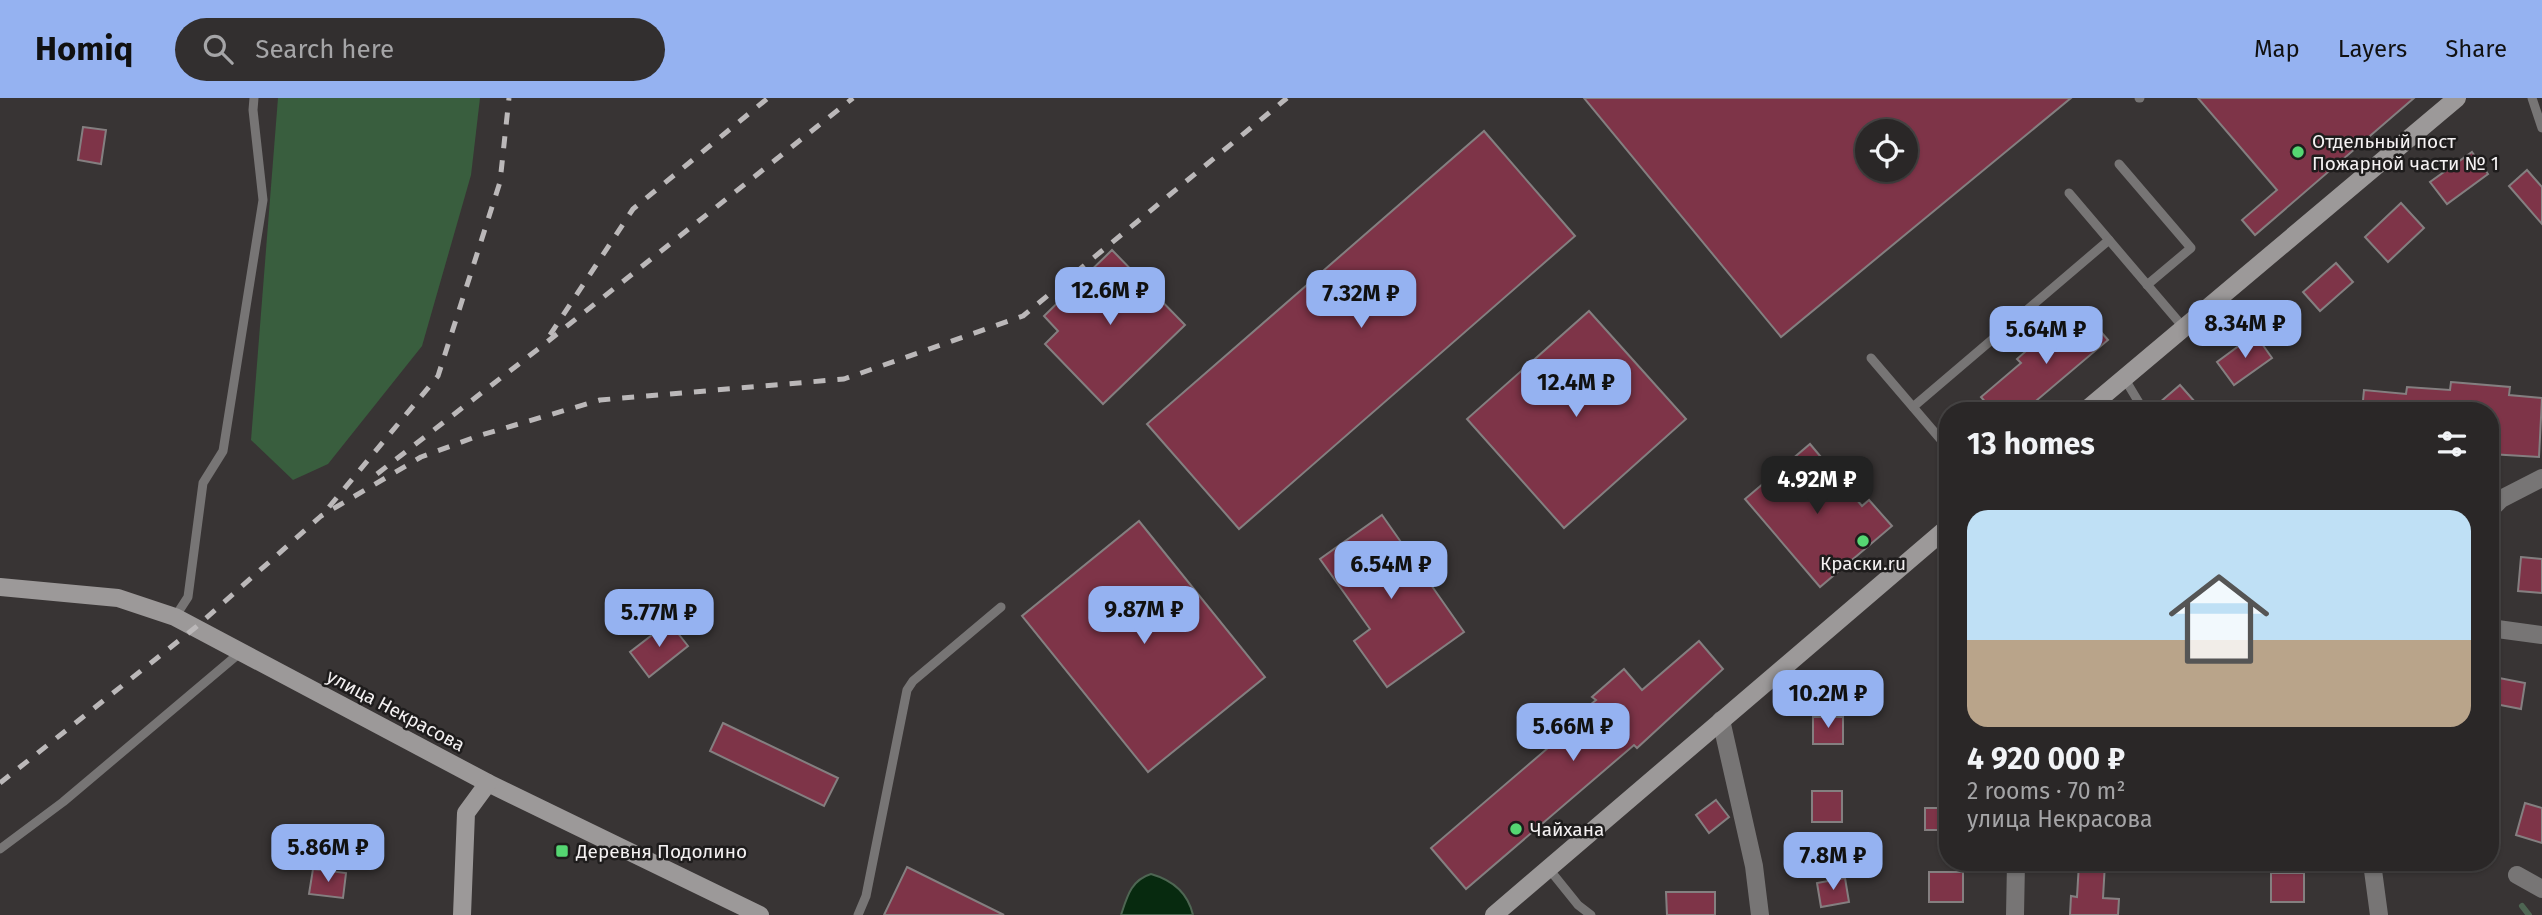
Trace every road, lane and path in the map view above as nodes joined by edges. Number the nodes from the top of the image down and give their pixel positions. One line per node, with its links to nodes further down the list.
1 (254, 98): 21 (lane)
2 (2457, 98): 9 (street)
3 (2532, 98): 4 (lane)
4 (2542, 128)
5 (2119, 164): 8 (lane)
6 (2068, 192): 7 (lane)
7 (2109, 240): 8 (lane); 14 (lane)
8 (2147, 285): 9 (lane)
9 (2184, 328): 11 (street)
10 (1871, 358): 14 (lane)
11 (2122, 380): 12 (street); 13 (lane)
12 (2096, 402)
13 (2139, 402)
14 (1913, 407): 15 (lane)
15 (1939, 437)
16 (2542, 478): 17 (street)
17 (2499, 501)
18 (1939, 535): 25 (street)
19 (0, 587): 21 (street, улица Некрасова)
20 (1002, 607): 35 (lane)
21 (175, 617): 24 (street, улица Некрасова)
22 (2499, 629): 23 (street)
23 (2542, 635)
24 (242, 651): 26 (street, улица Некрасова); 27 (lane)
25 (1721, 720): 28 (street); 38 (street)
26 (488, 783): 33 (street); 34 (street, улица Некрасова)
27 (0, 849)
28 (1549, 869): 36 (street); 37 (lane)
29 (2016, 871): 39 (street)
30 (2373, 871): 40 (street)
31 (2517, 875): 32 (street)
32 (2542, 889)
33 (462, 915)
34 (760, 915)
35 (858, 915)
36 (1494, 915)
37 (1591, 915)
38 (1760, 915)
39 (2015, 915)
40 (2379, 915)

